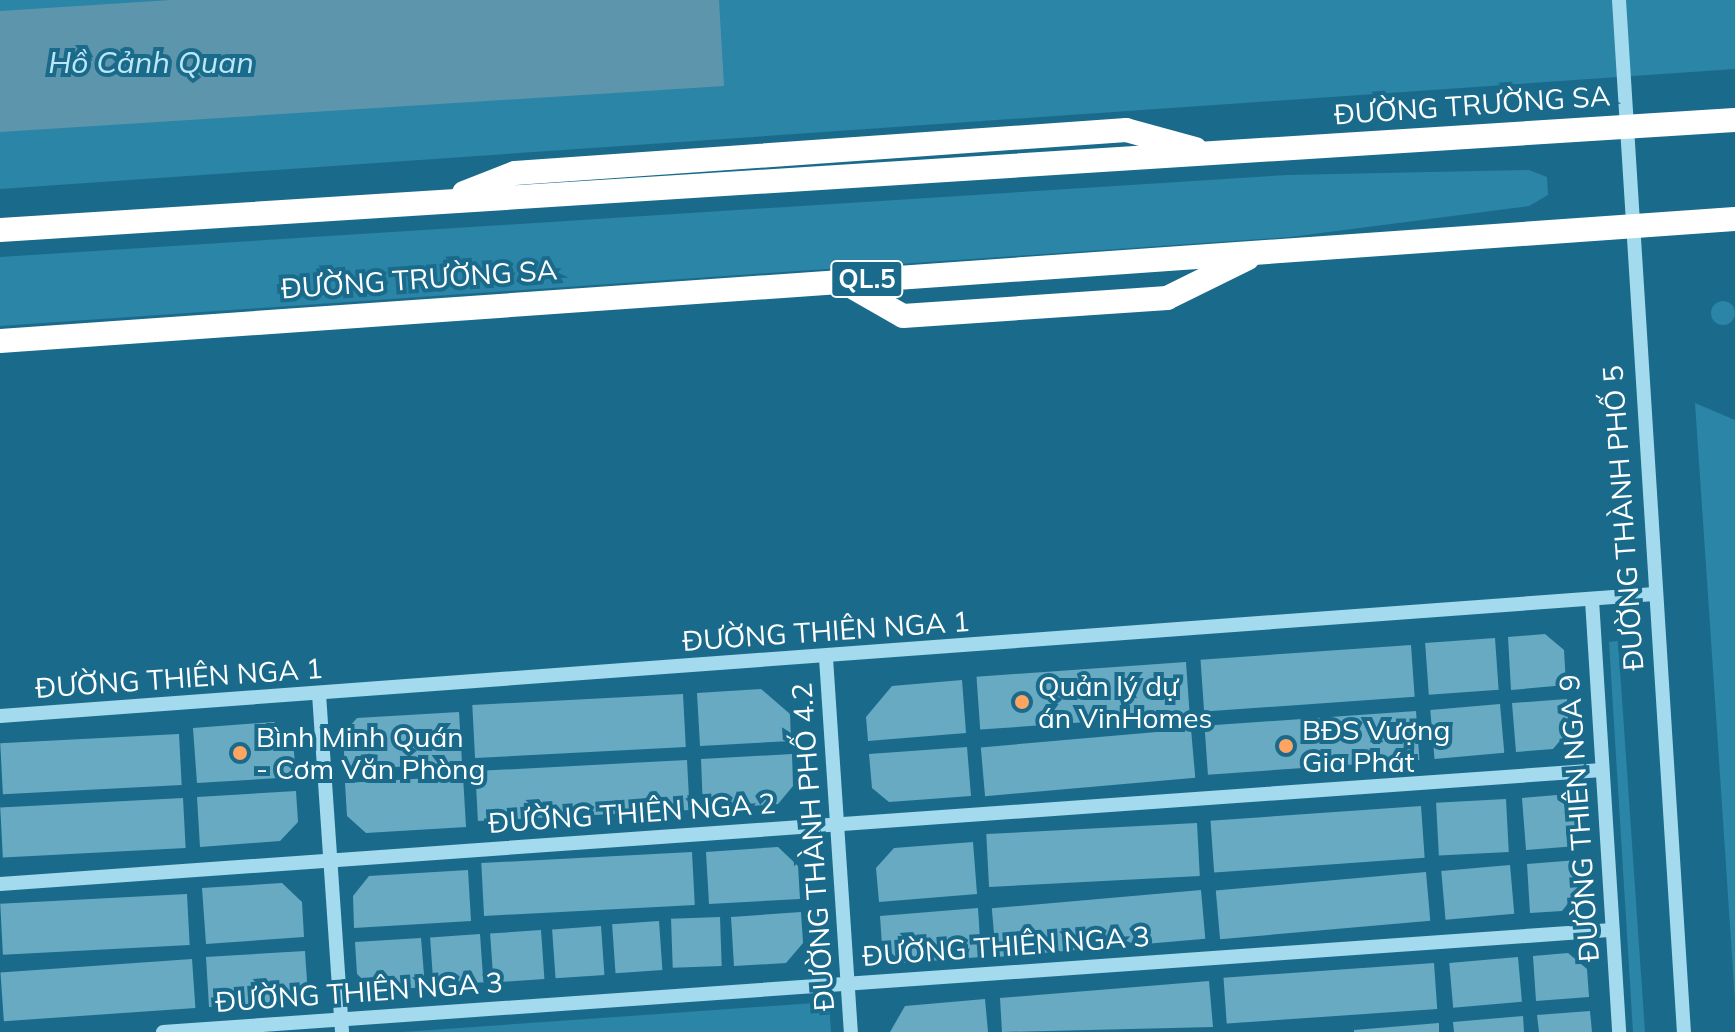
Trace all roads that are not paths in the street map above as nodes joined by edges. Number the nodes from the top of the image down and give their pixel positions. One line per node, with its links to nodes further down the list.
1 (1619, 0): 3 (street, ĐƯỜNG THÀNH PHỐ 5)
2 (1735, 120): 3 (highway, ĐƯỜNG TRƯỜNG SA)
3 (1625, 125): 6 (street, ĐƯỜNG THÀNH PHỐ 5); 7 (highway, ĐƯỜNG TRƯỜNG SA)
4 (0, 215): 7 (highway, ĐƯỜNG TRƯỜNG SA)
5 (1735, 219): 6 (highway, ĐƯỜNG TRƯỜNG SA / QL.5)
6 (1631, 225): 9 (highway, ĐƯỜNG TRƯỜNG SA / QL.5); 12 (street, ĐƯỜNG THÀNH PHỐ 5)
7 (54, 227): 8 (highway, ĐƯỜNG TRƯỜNG SA)
8 (0, 230)
9 (1258, 252): 10 (highway, ĐƯỜNG TRƯỜNG SA / QL.5); 10 (highway, ĐƯỜNG TRƯỜNG SA / QL.5)
10 (842, 281): 11 (highway, ĐƯỜNG TRƯỜNG SA / QL.5)
11 (0, 341)
12 (1655, 594): 13 (street, ĐƯỜNG THIÊN NGA 1); 27 (street, ĐƯỜNG THÀNH PHỐ 5)
13 (1592, 600): 14 (street, ĐƯỜNG THIÊN NGA 1); 17 (street, ĐƯỜNG THIÊN NGA 9)
14 (826, 658): 15 (street, ĐƯỜNG THIÊN NGA 1); 18 (street, ĐƯỜNG THÀNH PHỐ 4.2)
15 (319, 694): 16 (street, ĐƯỜNG THIÊN NGA 1); 19 (street)
16 (0, 716)
17 (1602, 770): 18 (street, ĐƯỜNG THIÊN NGA 2); 21 (street, ĐƯỜNG THIÊN NGA 9)
18 (837, 825): 19 (street, ĐƯỜNG THIÊN NGA 2); 22 (street, ĐƯỜNG THÀNH PHỐ 4.2)
19 (330, 861): 20 (street, ĐƯỜNG THIÊN NGA 2); 23 (street)
20 (0, 884)
21 (1612, 930): 22 (street, ĐƯỜNG THIÊN NGA 3); 26 (street, ĐƯỜNG THIÊN NGA 9)
22 (848, 984): 23 (street, ĐƯỜNG THIÊN NGA 3); 25 (street, ĐƯỜNG THÀNH PHỐ 4.2)
23 (342, 1026): 24 (street, ĐƯỜNG THIÊN NGA 3)
24 (163, 1032)
25 (851, 1032)
26 (1619, 1032)
27 (1684, 1032)

